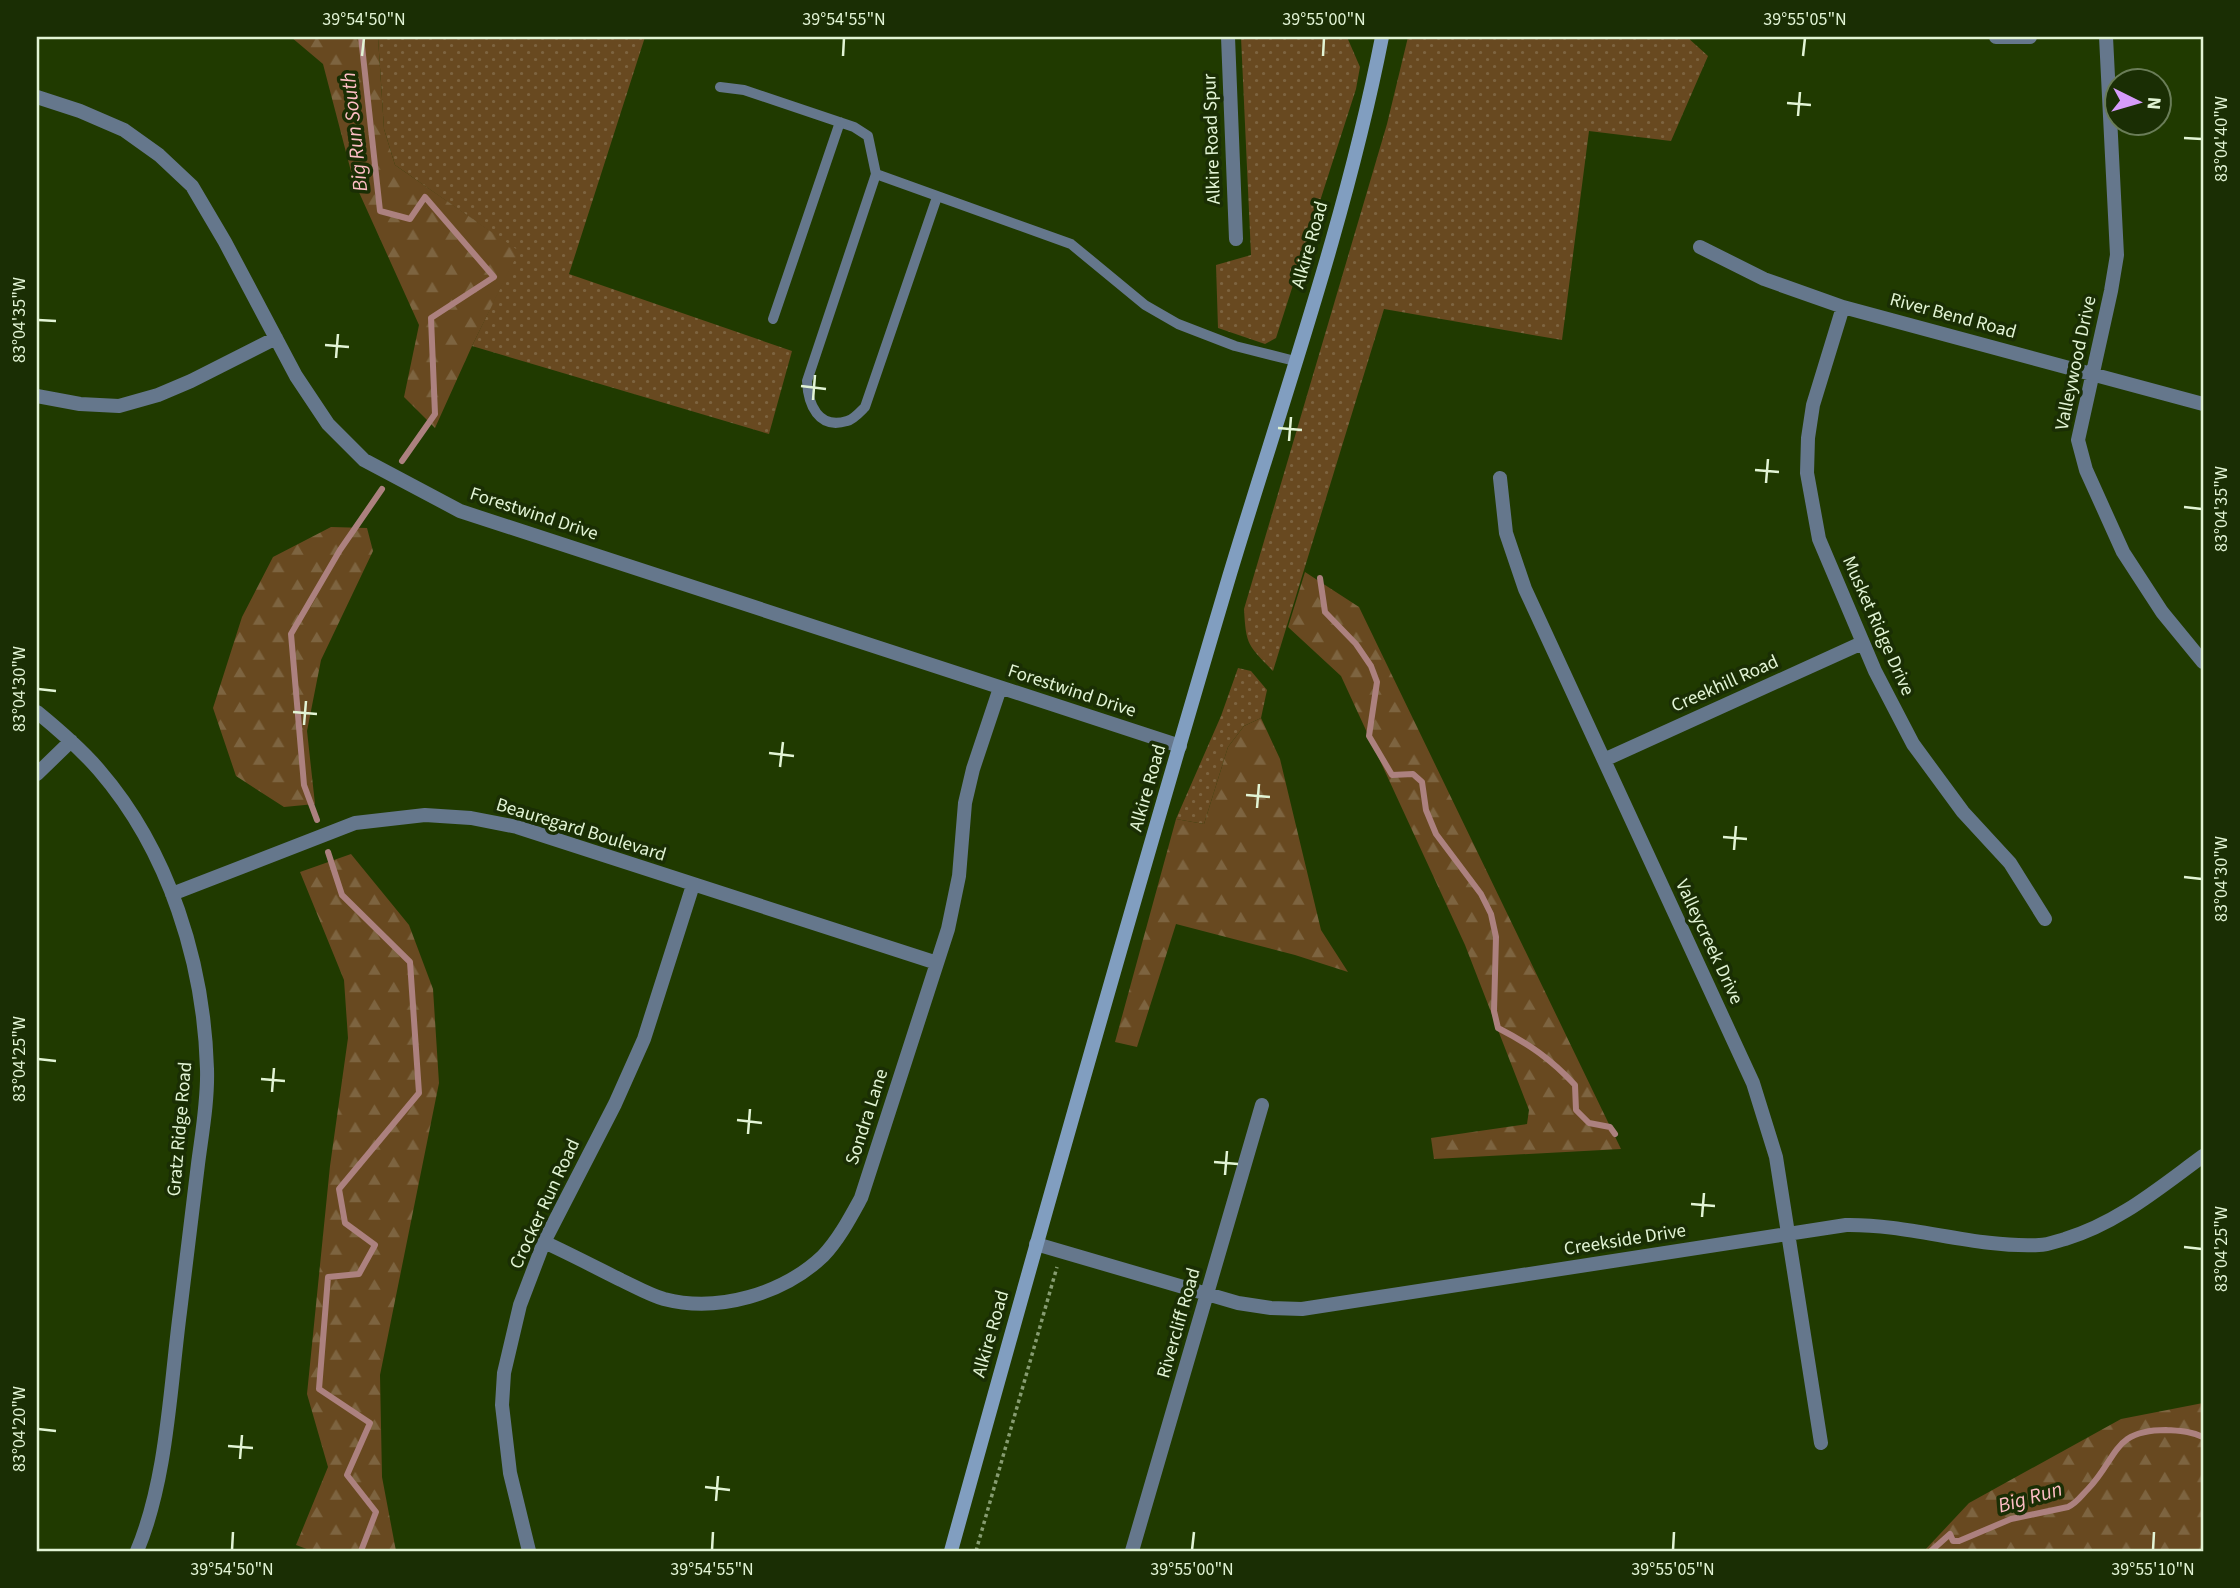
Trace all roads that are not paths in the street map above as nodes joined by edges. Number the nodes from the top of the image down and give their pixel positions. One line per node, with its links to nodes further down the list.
1 (1228, 37): 11 (street, Alkire Road Spur)
2 (1382, 37): 16 (main road, Alkire Road)
3 (1996, 37): 4 (street)
4 (2031, 37)
5 (2106, 37): 17 (street, Valleywood Drive)
6 (720, 87): 8 (lane)
7 (37, 97): 15 (street, Forestwind Drive)
8 (840, 122): 9 (lane); 14 (lane)
9 (876, 174): 10 (lane); 10 (lane)
10 (937, 197): 16 (lane)
11 (1236, 239)
12 (1700, 247): 13 (street, River Bend Road)
13 (1843, 307): 17 (street, River Bend Road); 21 (street, Musket Ridge Drive)
14 (773, 319)
15 (276, 338): 18 (street); 23 (street, Forestwind Drive)
16 (1295, 361): 26 (main road, Alkire Road)
17 (2093, 374): 19 (street, River Bend Road); 22 (street, Valleywood Drive)
18 (37, 396)
19 (2203, 404)
20 (1500, 478): 27 (street, Valleycreek Drive)
21 (1862, 643): 27 (street, Creekhill Road); 31 (street, Musket Ridge Drive)
22 (2203, 662)
23 (1000, 688): 26 (street, Forestwind Drive); 32 (street, Sondra Lane)
24 (37, 712): 25 (street, Gratz Ridge Road)
25 (71, 741): 28 (street); 30 (street, Gratz Ridge Road)
26 (1180, 746): 37 (main road, Alkire Road)
27 (1604, 760): 35 (street, Valleycreek Drive)
28 (37, 774)
29 (693, 885): 30 (street, Beauregard Boulevard); 32 (street, Beauregard Boulevard); 36 (street, Crocker Run Road)
30 (172, 894): 40 (street, Gratz Ridge Road)
31 (2045, 919)
32 (937, 963): 36 (street, Sondra Lane)
33 (1262, 1105): 38 (street, Rivercliff Road)
34 (2203, 1157): 35 (street, Creekside Drive)
35 (1787, 1233): 38 (street, Creekside Drive); 39 (street, Valleycreek Drive)
36 (544, 1242): 41 (street, Crocker Run Road)
37 (1036, 1244): 38 (street, Creekside Drive); 42 (main road, Alkire Road)
38 (1208, 1293): 43 (street, Rivercliff Road)
39 (1821, 1443)
40 (137, 1551)
41 (529, 1551)
42 (951, 1551)
43 (1132, 1551)

